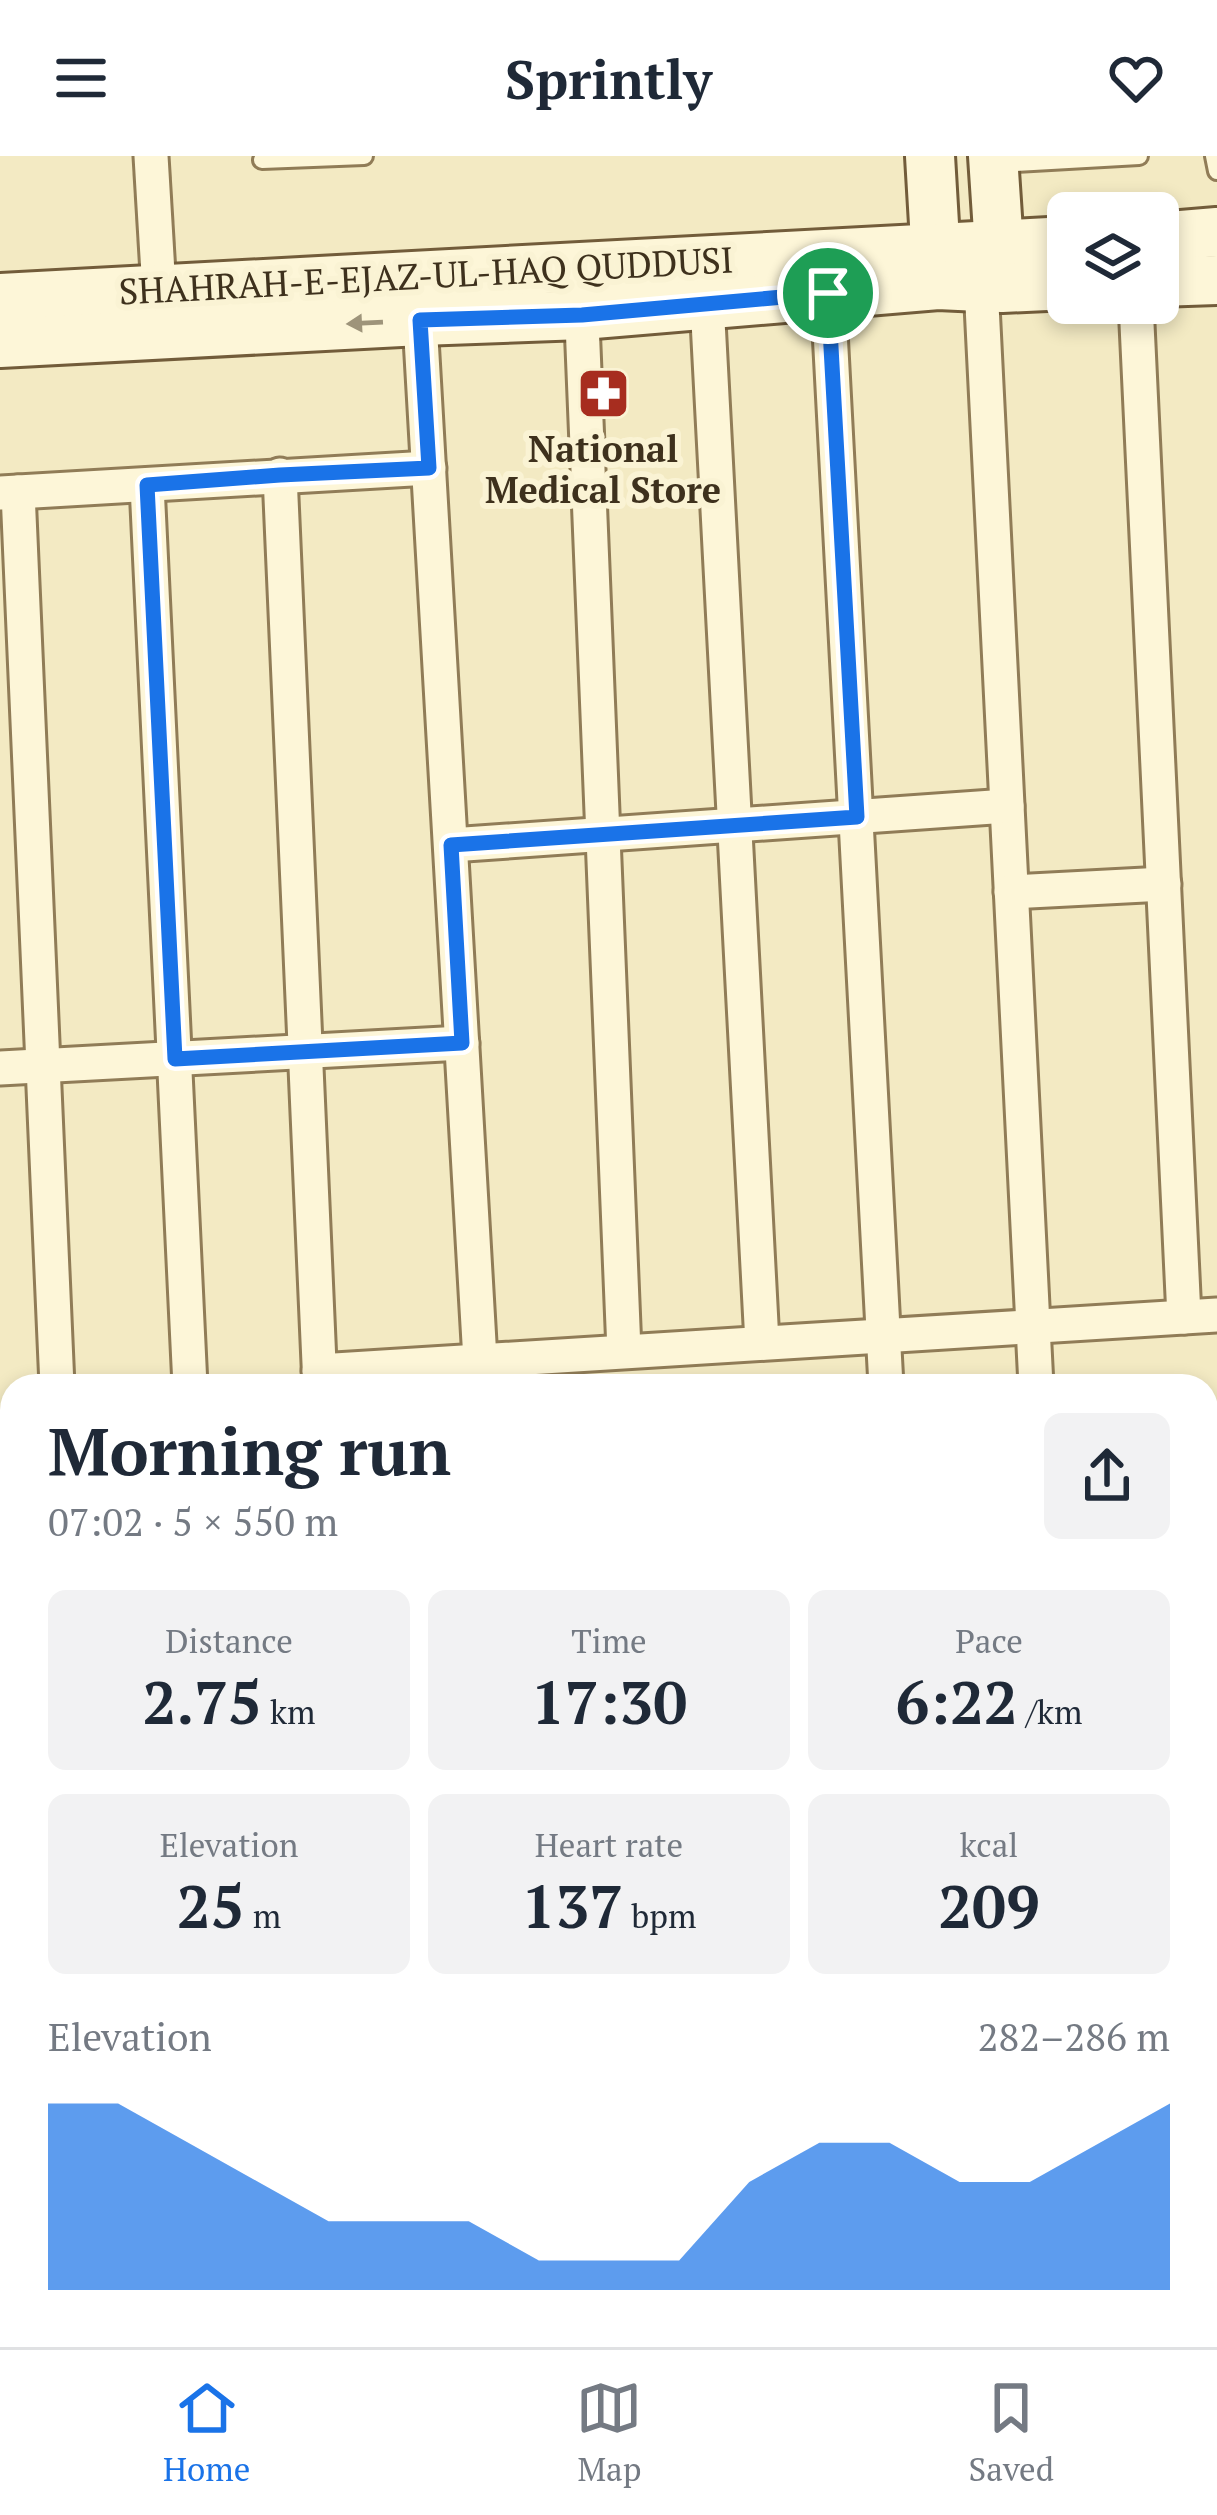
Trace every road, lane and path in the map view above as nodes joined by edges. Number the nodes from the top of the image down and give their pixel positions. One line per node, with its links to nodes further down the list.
1 (151, 156): 17 (street)
2 (364, 156): 6 (lane)
3 (930, 156): 12 (main road)
4 (1139, 156): 7 (lane)
5 (1214, 156): 8 (lane)
6 (262, 160)
7 (1013, 160): 12 (main road)
8 (1217, 171)
9 (1217, 232): 10 (main road)
10 (1179, 235)
11 (1047, 247): 12 (main road, SHAHRAH-E-EJAZ-UL-HAQ QUDDUSI)
12 (972, 266): 13 (main road, SHAHRAH-E-EJAZ-UL-HAQ QUDDUSI); 15 (main road, SHAHRAH-E-EJAZ-UL-HAQ QUDDUSI); 18 (main road, SHAHRAH-E-EJAZ-UL-HAQ QUDDUSI); 29 (street)
13 (579, 267): 17 (main road, SHAHRAH-E-EJAZ-UL-HAQ QUDDUSI); 21 (street)
14 (1217, 280): 16 (main road)
15 (1047, 281)
16 (1179, 281)
17 (159, 290): 19 (main road, SHAHRAH-E-EJAZ-UL-HAQ QUDDUSI)
18 (828, 293): 20 (main road, SHAHRAH-E-EJAZ-UL-HAQ QUDDUSI); 30 (street)
19 (0, 298)
20 (707, 302): 21 (main road, SHAHRAH-E-EJAZ-UL-HAQ QUDDUSI); 31 (street)
21 (582, 315): 22 (main road, SHAHRAH-E-EJAZ-UL-HAQ QUDDUSI); 32 (street)
22 (420, 320): 24 (main road, SHAHRAH-E-EJAZ-UL-HAQ QUDDUSI, one-way to 24); 25 (street)
23 (1137, 324): 34 (street)
24 (0, 343)
25 (429, 468): 26 (street); 33 (street)
26 (280, 475): 27 (street); 37 (street)
27 (147, 485): 28 (street); 38 (street)
28 (9, 492): 39 (street)
29 (1007, 806): 30 (street); 35 (street)
30 (857, 817): 31 (street); 43 (street)
31 (733, 825): 32 (street); 44 (street)
32 (603, 834): 33 (street); 45 (street)
33 (451, 845): 36 (street)
34 (1164, 884): 35 (street); 41 (street)
35 (1011, 892): 42 (street)
36 (462, 1043): 37 (street); 46 (street)
37 (307, 1051): 38 (street); 49 (street)
38 (175, 1059): 39 (street); 48 (street)
39 (43, 1066): 40 (street); 47 (street)
40 (0, 1068)
41 (1201, 1316): 42 (street)
42 (1034, 1326): 43 (street); 52 (street)
43 (884, 1335): 44 (street); 51 (street)
44 (763, 1343): 45 (street)
45 (624, 1351): 46 (street)
46 (480, 1360): 50 (street)
47 (56, 1374)
48 (189, 1374)
49 (319, 1374)
50 (355, 1374)
51 (886, 1374)
52 (1036, 1374)

